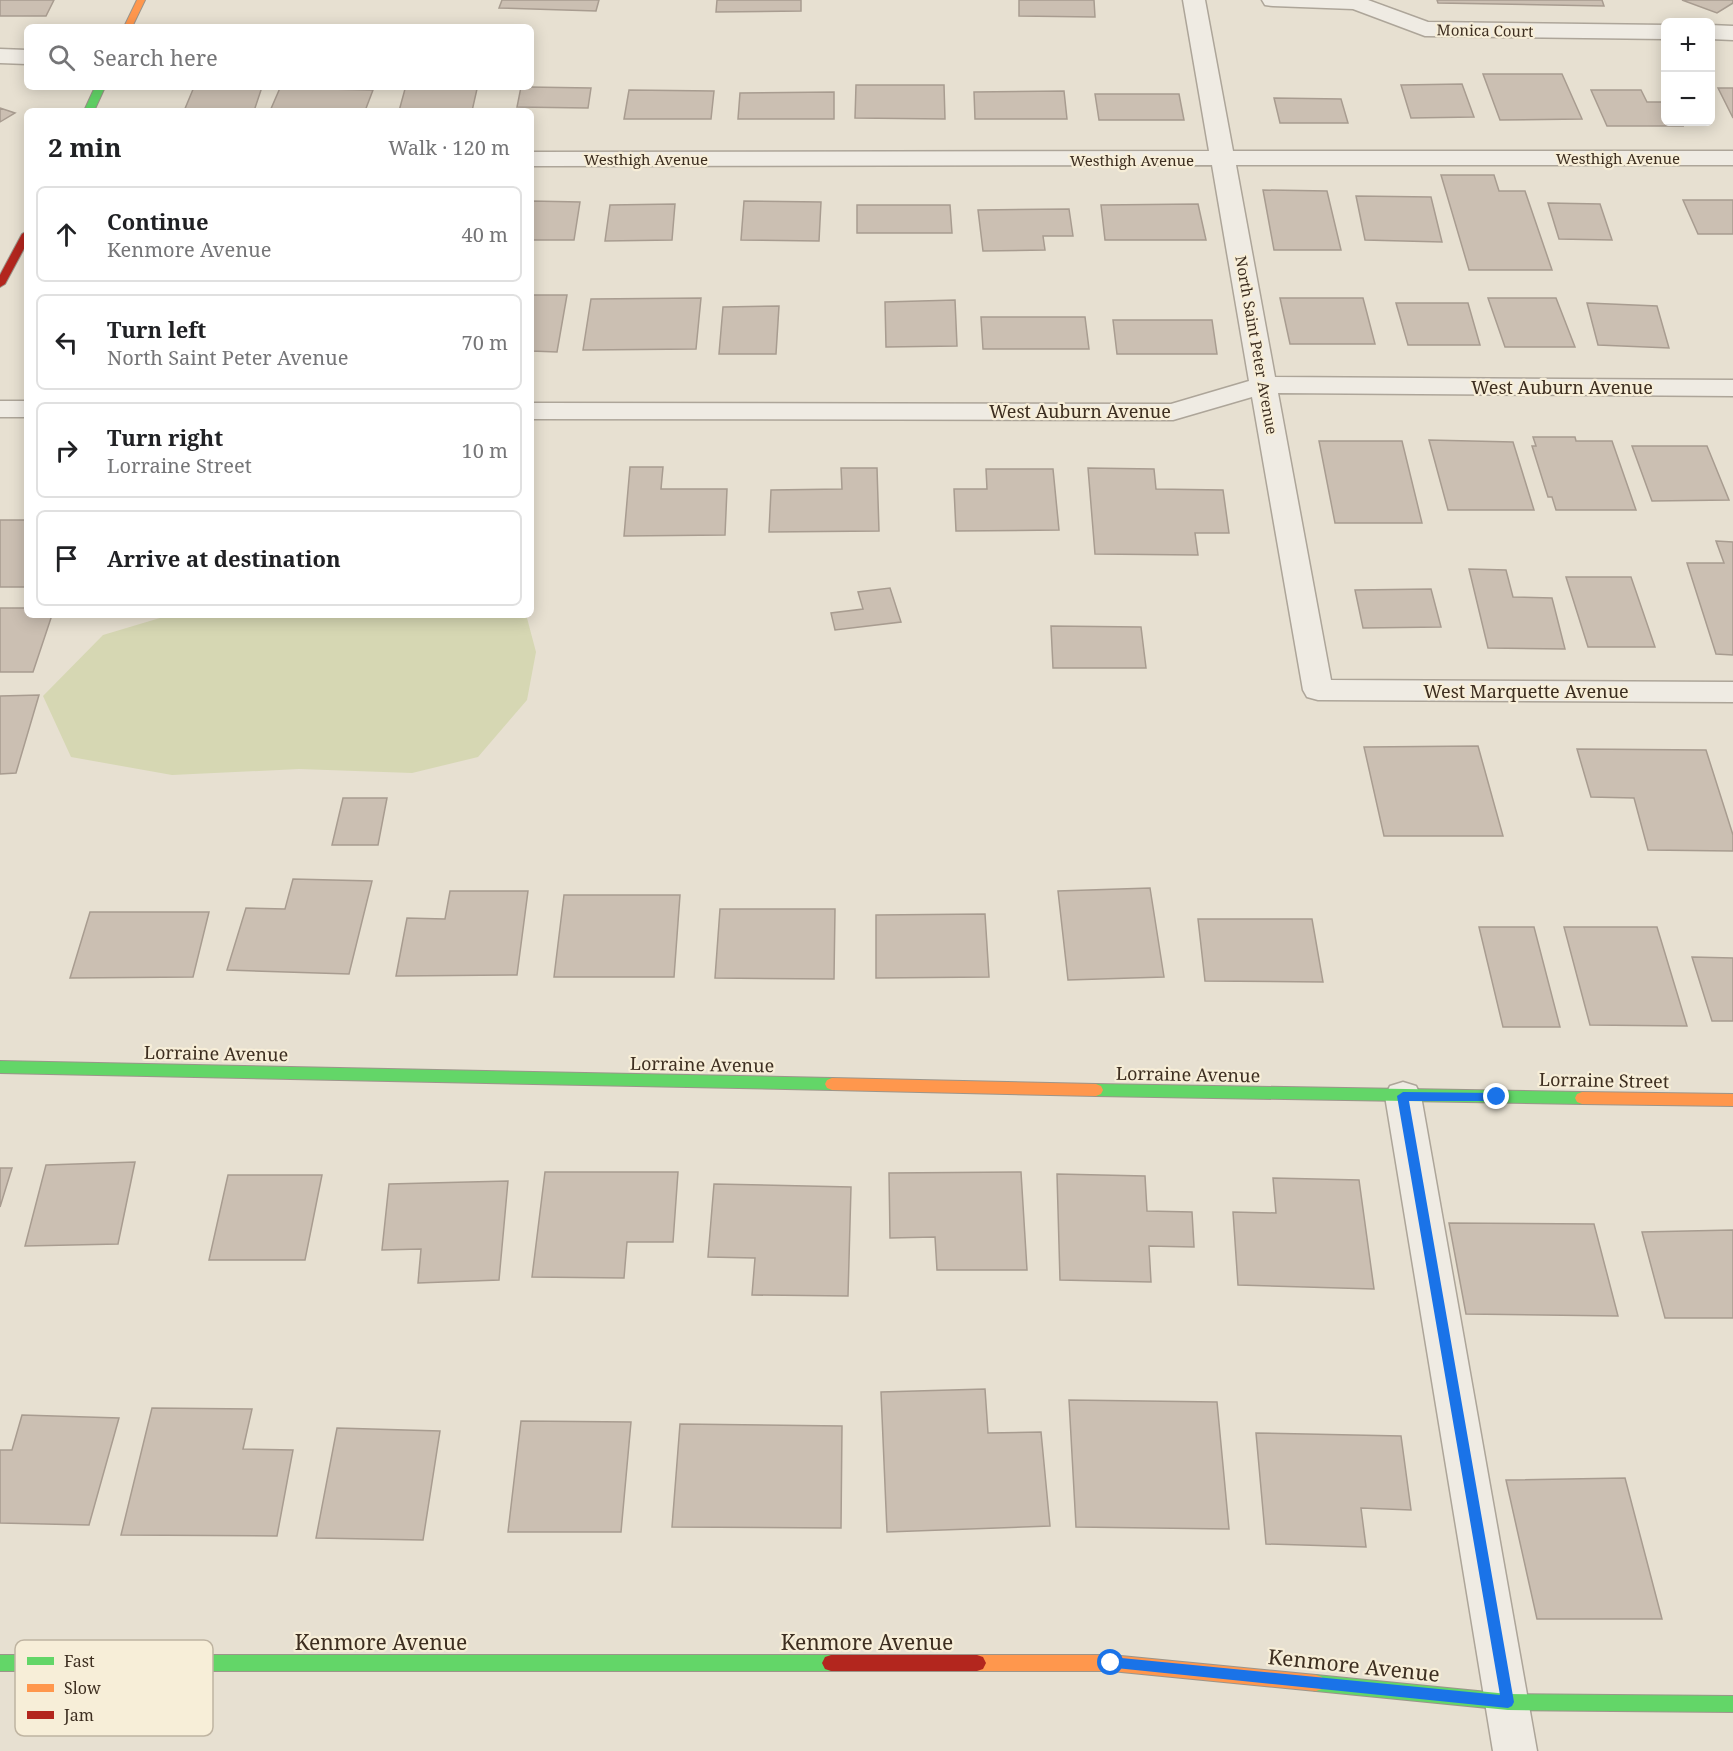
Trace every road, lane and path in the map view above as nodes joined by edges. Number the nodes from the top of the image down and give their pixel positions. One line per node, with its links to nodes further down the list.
1 (141, 0): 4 (street)
2 (1194, 0): 14 (street, North Saint Peter Avenue)
3 (1273, 0): 5 (street, Monica Court)
4 (129, 24)
5 (1661, 32)
6 (1715, 32): 7 (street)
7 (1733, 33)
8 (0, 57): 9 (street)
9 (24, 57)
10 (99, 90): 11 (street)
11 (90, 108)
12 (1733, 158): 14 (street, Westhigh Avenue)
13 (534, 159): 14 (street, Westhigh Avenue)
14 (1225, 160): 17 (street, North Saint Peter Avenue)
15 (24, 240): 16 (street)
16 (0, 284)
17 (1264, 385): 18 (street, West Auburn Avenue); 21 (street, West Auburn Avenue); 22 (street, North Saint Peter Avenue)
18 (1733, 388)
19 (0, 409): 20 (street)
20 (24, 409)
21 (534, 411)
22 (1318, 690): 23 (street, West Marquette Avenue)
23 (1733, 692)
24 (0, 1067): 25 (street, Lorraine Avenue)
25 (1403, 1096): 26 (street, Lorraine Street); 28 (street)
26 (1733, 1100)
27 (213, 1663): 28 (street, Kenmore Avenue)
28 (1508, 1702): 29 (street, Kenmore Avenue); 30 (street)
29 (1733, 1704)
30 (1515, 1751)

